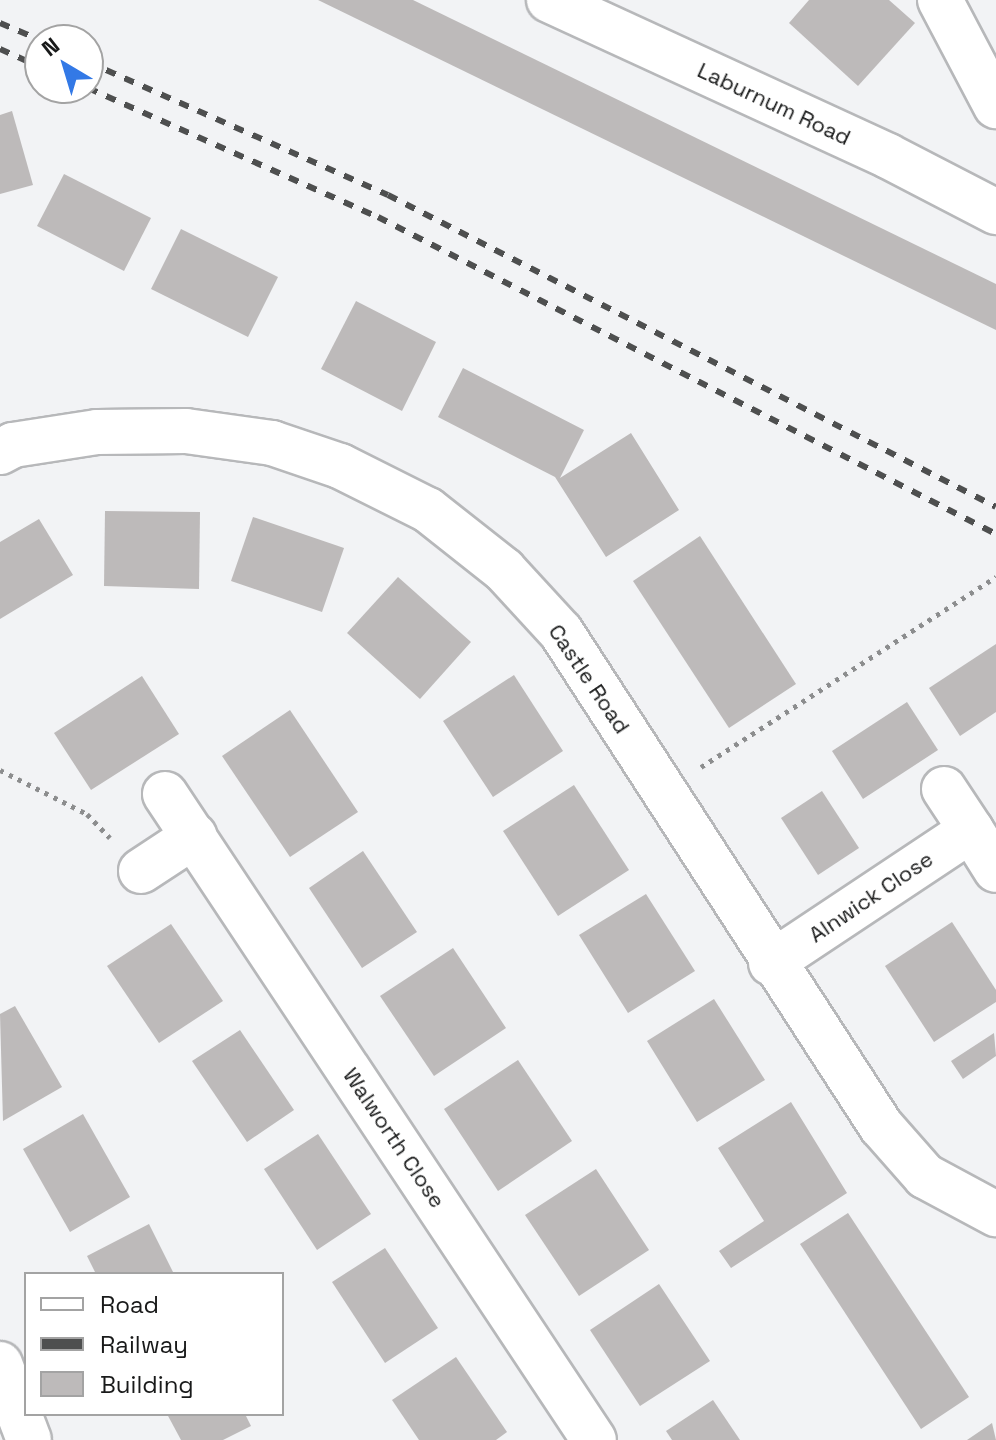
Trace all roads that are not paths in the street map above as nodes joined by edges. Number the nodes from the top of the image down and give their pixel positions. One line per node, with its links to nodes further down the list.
1 (549, 0): 4 (street, Laburnum Road)
2 (940, 0): 3 (street)
3 (996, 106)
4 (996, 212)
5 (0, 452): 12 (street, Castle Road)
6 (944, 789): 8 (street)
7 (165, 794): 9 (street, Walworth Close)
8 (971, 830): 10 (street); 12 (street, Alnwick Close)
9 (194, 836): 11 (street); 16 (street, Walworth Close)
10 (996, 870)
11 (141, 871)
12 (771, 963): 13 (street, Castle Road)
13 (996, 1214)
14 (0, 1364): 15 (street)
15 (29, 1440)
16 (594, 1440)

